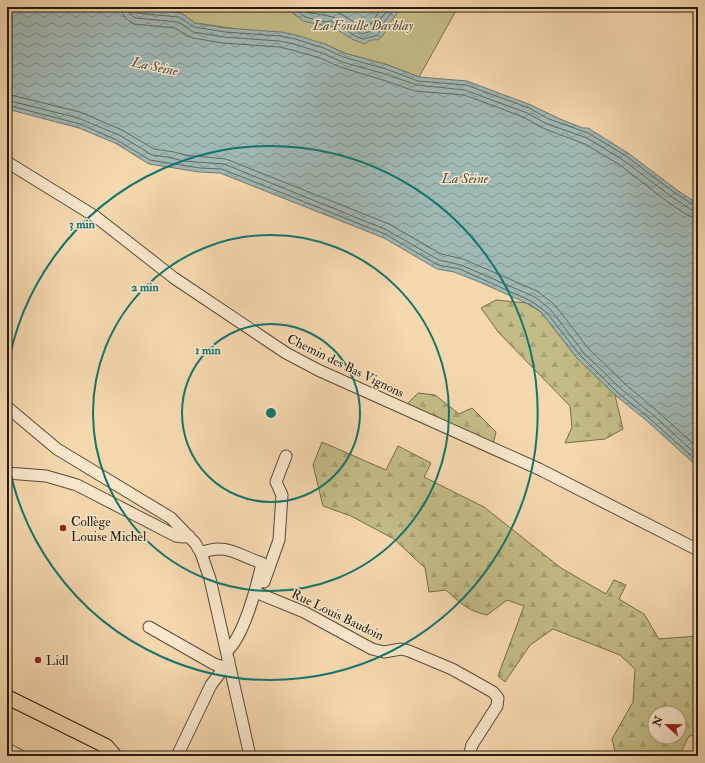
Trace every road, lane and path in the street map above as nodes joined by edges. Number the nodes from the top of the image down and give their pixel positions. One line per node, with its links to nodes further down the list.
1 (7, 162): 6 (street, Chemin des Bas Vignons)
2 (7, 407): 5 (street)
3 (286, 456): 8 (street)
4 (7, 473): 5 (street)
5 (189, 536): 7 (street)
6 (698, 550)
7 (201, 553): 8 (street); 10 (street)
8 (255, 592): 10 (street); 18 (street, Rue Louis Baudoin)
9 (149, 627): 10 (street)
10 (226, 660): 16 (street); 17 (street)
11 (7, 697): 15 (main road)
12 (7, 704): 15 (main road)
13 (7, 749): 14 (street)
14 (21, 756)
15 (115, 756)
16 (177, 756)
17 (250, 756)
18 (472, 756)

